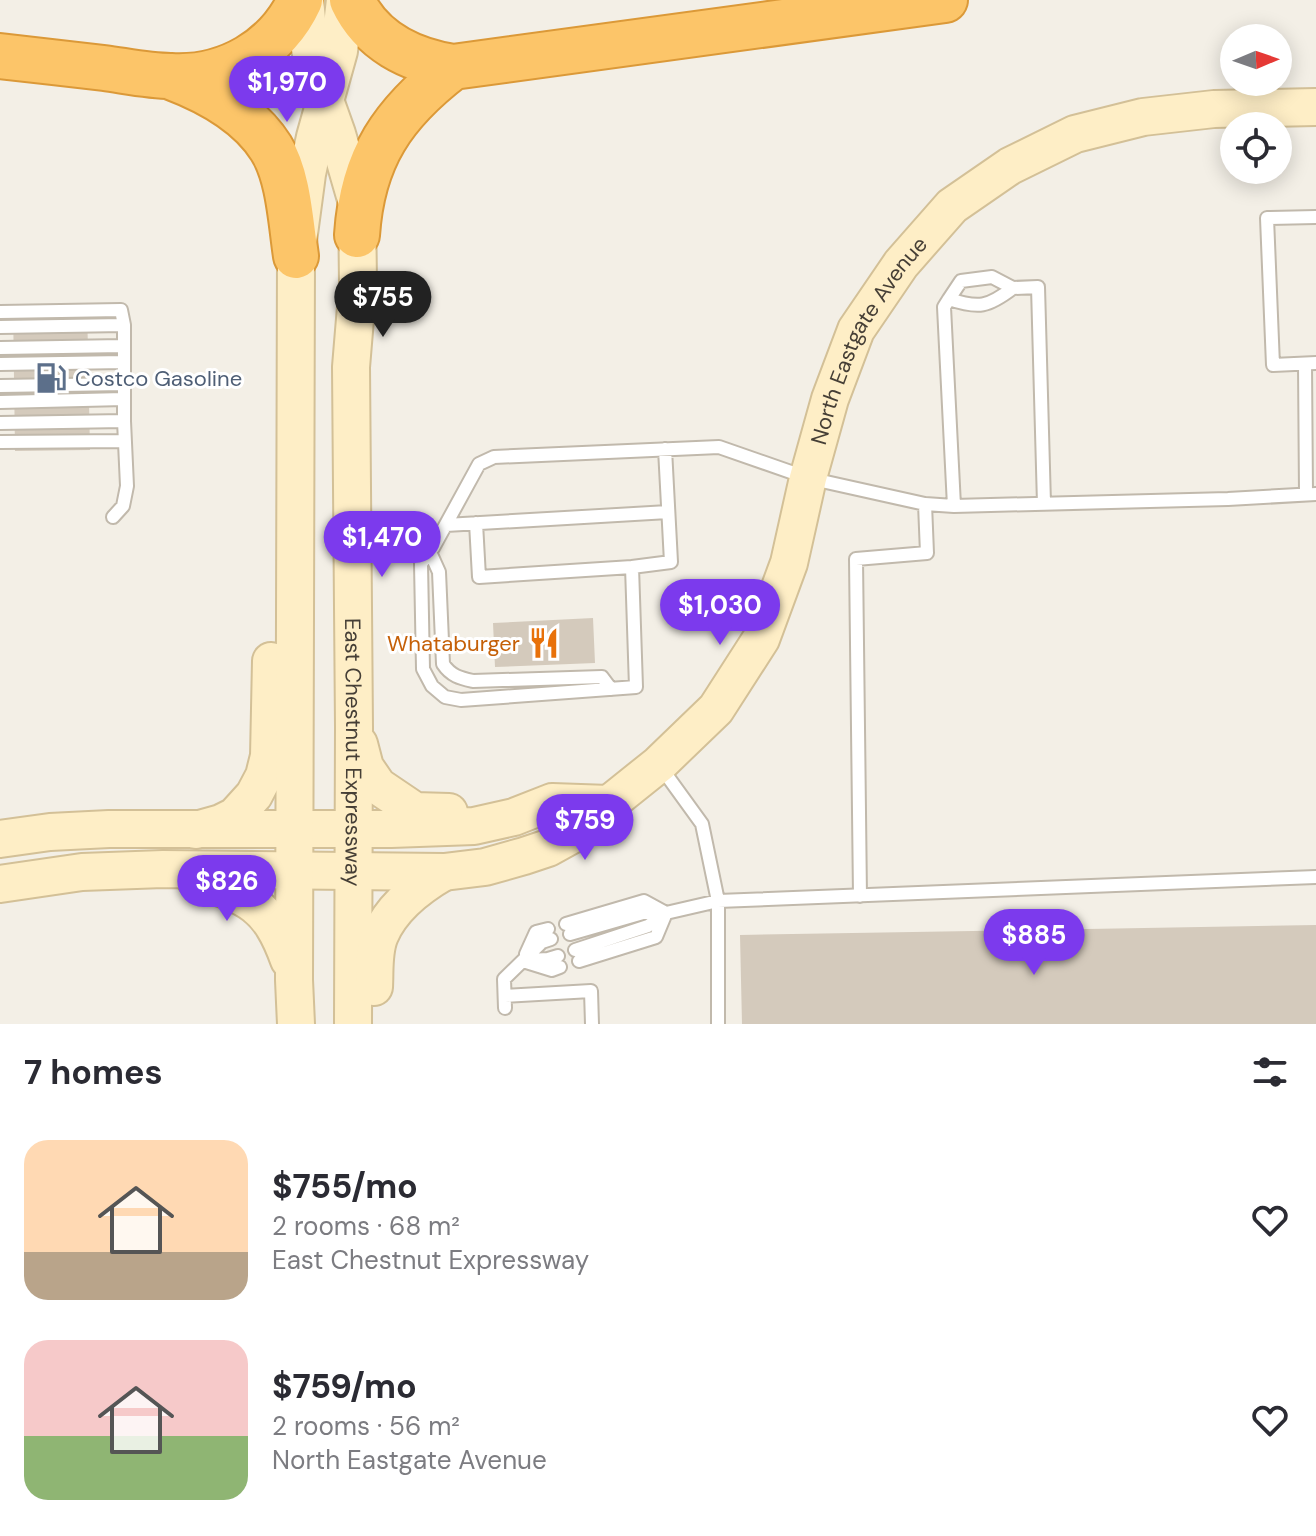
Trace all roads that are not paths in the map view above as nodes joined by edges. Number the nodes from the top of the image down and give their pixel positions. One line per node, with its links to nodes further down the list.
1 (302, 0): 7 (highway); 8 (street, East Chestnut Expressway)
2 (345, 0): 8 (street, East Chestnut Expressway)
3 (352, 0): 6 (highway)
4 (945, 0): 6 (highway)
5 (0, 56): 7 (highway)
6 (453, 67): 11 (highway)
7 (171, 77): 12 (highway)
8 (325, 101): 11 (street, East Chestnut Expressway); 12 (street, East Chestnut Expressway)
9 (1316, 107): 32 (street, North Eastgate Avenue)
10 (1316, 217): 22 (lane)
11 (357, 235): 44 (street, East Chestnut Expressway)
12 (296, 256): 49 (street, East Chestnut Expressway); 50 (street)
13 (1013, 288): 14 (lane); 14 (lane); 35 (lane)
14 (949, 299): 36 (lane)
15 (0, 312): 16 (lane)
16 (124, 325): 17 (lane); 18 (lane)
17 (0, 327)
18 (123, 346): 19 (lane); 20 (lane)
19 (0, 348)
20 (124, 362): 21 (lane); 23 (lane)
21 (0, 364)
22 (1310, 364): 33 (lane)
23 (124, 384): 24 (lane); 25 (lane)
24 (0, 386)
25 (124, 399): 26 (lane); 27 (lane)
26 (0, 402)
27 (124, 421): 28 (lane); 29 (lane)
28 (0, 423)
29 (125, 441): 30 (lane); 38 (lane)
30 (0, 442)
31 (665, 449): 32 (lane); 37 (lane); 40 (lane)
32 (808, 478): 34 (lane); 45 (street, North Eastgate Avenue)
33 (1311, 494): 35 (lane)
34 (925, 504): 36 (lane); 58 (lane)
35 (1044, 504): 36 (lane)
36 (954, 506)
37 (668, 512): 39 (lane); 42 (lane)
38 (113, 517)
39 (476, 523): 40 (lane); 42 (lane)
40 (446, 525): 41 (lane)
41 (430, 552): 43 (lane); 43 (lane)
42 (632, 567): 43 (lane)
43 (611, 689)
44 (354, 727): 46 (street); 48 (street, East Chestnut Expressway)
45 (659, 764): 47 (street, North Eastgate Avenue); 59 (lane)
46 (552, 802): 47 (street); 48 (street)
47 (609, 804): 55 (street, North Eastgate Avenue)
48 (354, 828): 49 (street); 53 (street, East Chestnut Expressway)
49 (295, 829): 50 (street); 54 (street, East Chestnut Expressway)
50 (196, 830): 51 (street)
51 (0, 839)
52 (163, 869): 54 (street, North Eastgate Avenue); 57 (street, North Eastgate Avenue); 66 (street)
53 (354, 870): 54 (street, North Eastgate Avenue); 55 (street, North Eastgate Avenue); 68 (street, East Chestnut Expressway)
54 (295, 871): 66 (street, East Chestnut Expressway)
55 (444, 872): 69 (street)
56 (1316, 877): 58 (lane)
57 (0, 884)
58 (860, 896): 59 (lane)
59 (718, 901): 60 (lane); 71 (lane)
60 (666, 913): 61 (lane); 63 (lane)
61 (568, 929)
62 (550, 934): 64 (lane)
63 (577, 956)
64 (523, 961): 65 (lane); 70 (lane)
65 (559, 962)
66 (294, 980): 67 (street, East Chestnut Expressway)
67 (296, 1024)
68 (353, 1024)
69 (370, 1024)
70 (592, 1024)
71 (718, 1024)

